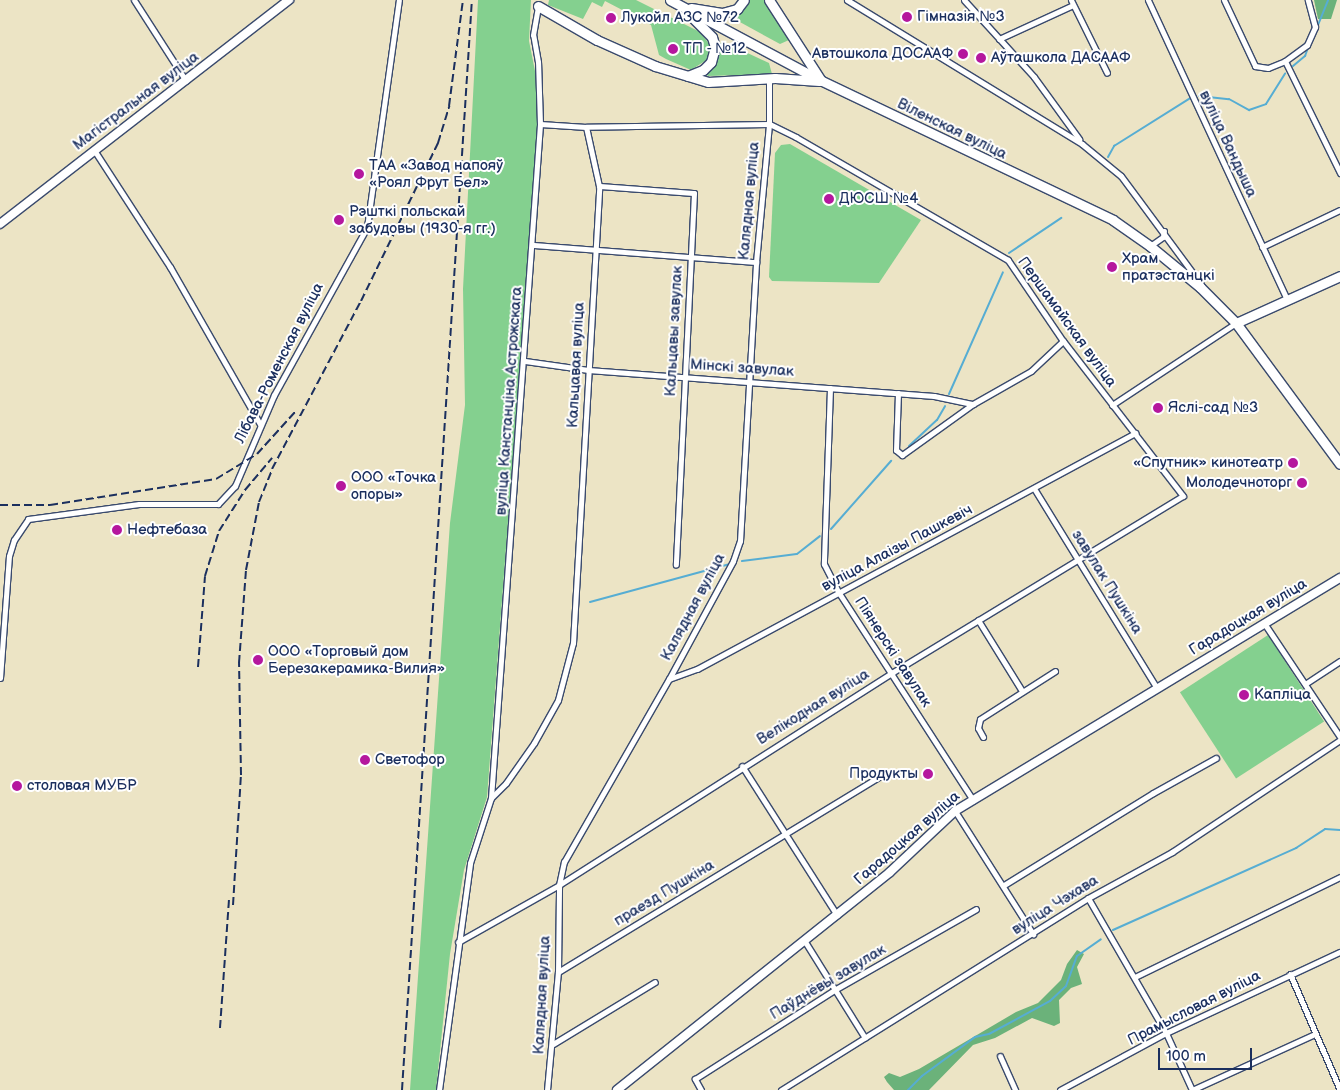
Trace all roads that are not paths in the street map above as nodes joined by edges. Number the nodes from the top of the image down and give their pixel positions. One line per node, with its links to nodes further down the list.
1 (134, 0): 21 (street)
2 (289, 0): 21 (street, Магістральная вуліца)
3 (399, 0): 53 (street, Лібава-Роменская вуліца)
4 (670, 0): 14 (main road, Віленская вуліца)
5 (744, 0): 14 (main road)
6 (769, 0): 20 (main road)
7 (847, 0): 26 (street, Віленская вуліца)
8 (964, 0): 15 (street)
9 (1148, 0): 36 (street, вуліца Вандыша)
10 (1224, 0): 16 (street)
11 (1308, 0): 16 (street)
12 (538, 3): 18 (main road); 23 (street, вуліца Канстанціна Астрожскага)
13 (1072, 3): 15 (street); 17 (street)
14 (681, 6): 18 (main road); 20 (main road, Віленская вуліца)
15 (999, 39): 22 (street)
16 (1286, 61): 29 (street)
17 (1107, 74)
18 (688, 76): 19 (main road)
19 (769, 78): 20 (main road); 24 (street, Калядная вуліца)
20 (822, 81): 35 (main road, Віленская вуліца)
21 (187, 82): 28 (street, Магістральная вуліца)
22 (1066, 121): 26 (street); 27 (street)
23 (540, 124): 25 (street); 34 (street, вуліца Канстанціна Астрожскага)
24 (769, 124): 25 (street); 39 (street, Калядная вуліца); 44 (street, Першамайская вуліца)
25 (586, 128): 30 (street, Кальцавая вуліца)
26 (1060, 128): 27 (street, Віленская вуліца)
27 (1082, 144): 33 (street, Віленская вуліца)
28 (94, 150): 32 (street, Магістральная вуліца); 53 (street)
29 (1340, 173)
30 (599, 186): 37 (street, Кальцавая вуліца); 38 (street, Кальцавы завулак)
31 (1340, 210): 36 (street)
32 (0, 224)
33 (1164, 231): 35 (street); 41 (street, Віленская вуліца)
34 (533, 245): 37 (street); 45 (street, вуліца Канстанціна Астрожскага)
35 (1150, 246): 41 (main road, Віленская вуліца)
36 (1262, 247): 42 (street, вуліца Вандыша)
37 (595, 250): 38 (street); 46 (street, Кальцавая вуліца)
38 (690, 257): 39 (street); 47 (street, Кальцавы завулак)
39 (756, 262): 48 (street, Калядная вуліца)
40 (1340, 276): 42 (main road)
41 (1212, 299): 43 (main road, Віленская вуліца)
42 (1287, 299): 43 (main road)
43 (1236, 322): 52 (street); 55 (main road, Віленская вуліца)
44 (1063, 341): 51 (street); 52 (street, Першамайская вуліца)
45 (525, 361): 46 (street, Мінскі завулак); 78 (street, вуліца Канстанціна Астрожскага)
46 (588, 370): 47 (street, Мінскі завулак); 62 (street, Кальцавая вуліца)
47 (685, 376): 48 (street, Мінскі завулак); 59 (street, Кальцавы завулак)
48 (750, 380): 49 (street, Мінскі завулак); 69 (street, Калядная вуліца)
49 (830, 388): 50 (street, Мінскі завулак); 61 (street, Піянерскі завулак)
50 (898, 393): 51 (street, Мінскі завулак); 51 (street)
51 (973, 404)
52 (1112, 405): 54 (street, Першамайская вуліца)
53 (260, 424): 68 (street, Лібава-Роменская вуліца)
54 (1135, 433): 56 (street, вуліца Алаізы Пашкевіч); 57 (street, Першамайская вуліца)
55 (1340, 464)
56 (1034, 490): 58 (street, завулак Пушкіна); 61 (street, вуліца Алаізы Пашкевіч)
57 (1183, 496): 58 (street, Велікодная вуліца)
58 (1079, 560): 63 (street, Велікодная вуліца); 71 (street, завулак Пушкіна)
59 (676, 566)
60 (1340, 578): 64 (street, Гарадоцкая вуліца)
61 (839, 593): 67 (street, Піянерскі завулак); 69 (street, вуліца Алаізы Пашкевіч)
62 (576, 606): 78 (street, вуліца Канстанціна Астрожскага)
63 (978, 620): 67 (street, Велікодная вуліца); 72 (street)
64 (1264, 623): 70 (street); 71 (street, Гарадоцкая вуліца)
65 (1340, 661): 70 (street)
66 (1055, 671): 72 (street)
67 (893, 672): 76 (street, Велікодная вуліца); 79 (street, Піянерскі завулак)
68 (0, 678)
69 (669, 679): 83 (street, Калядная вуліца)
70 (1305, 684): 74 (street)
71 (1157, 688): 79 (street, Гарадоцкая вуліца)
72 (1022, 691): 73 (street)
73 (983, 737)
74 (1340, 739): 85 (street, вуліца Чэхава)
75 (1216, 758): 84 (street)
76 (742, 766): 81 (street); 83 (street, Велікодная вуліца)
77 (880, 776): 81 (street, праезд Пушкіна)
78 (491, 798): 90 (street, вуліца Канстанціна Астрожскага)
79 (973, 800): 80 (street, Гарадоцкая вуліца)
80 (955, 811): 84 (street); 87 (street, Гарадоцкая вуліца)
81 (784, 835): 87 (street); 92 (street, праезд Пушкіна)
82 (1340, 877): 94 (street)
83 (559, 885): 90 (street, Велікодная вуліца); 92 (street, Калядная вуліца)
84 (1004, 885): 88 (street)
85 (1088, 898): 88 (street, вуліца Чэхава); 94 (street)
86 (976, 909): 96 (street, Паўднёвы завулак)
87 (837, 915): 89 (street, Гарадоцкая вуліца)
88 (1033, 934): 99 (street, вуліца Чэхава)
89 (804, 939): 96 (street); 104 (street, Гарадоцкая вуліца)
90 (458, 942): 102 (street, вуліца Канстанціна Астрожскага)
91 (1340, 952): 93 (street, Прамысловая вуліца)
92 (558, 972): 100 (street, Калядная вуліца)
93 (1290, 974): 97 (street, Прамысловая вуліца); 98 (street)
94 (1135, 977): 97 (street)
95 (655, 982): 100 (street)
96 (836, 989): 99 (street); 105 (street, Паўднёвы завулак)
97 (1166, 1033): 108 (street, Прамысловая вуліца); 109 (street)
98 (1315, 1034): 109 (street); 110 (street)
99 (865, 1038): 106 (street, вуліца Чэхава)
100 (553, 1044): 103 (street, Калядная вуліца)
101 (1000, 1056): 107 (street)
102 (439, 1090)
103 (548, 1090)
104 (617, 1090)
105 (701, 1090)
106 (781, 1090)
107 (1015, 1090)
108 (1060, 1090)
109 (1192, 1090)
110 (1340, 1090)

